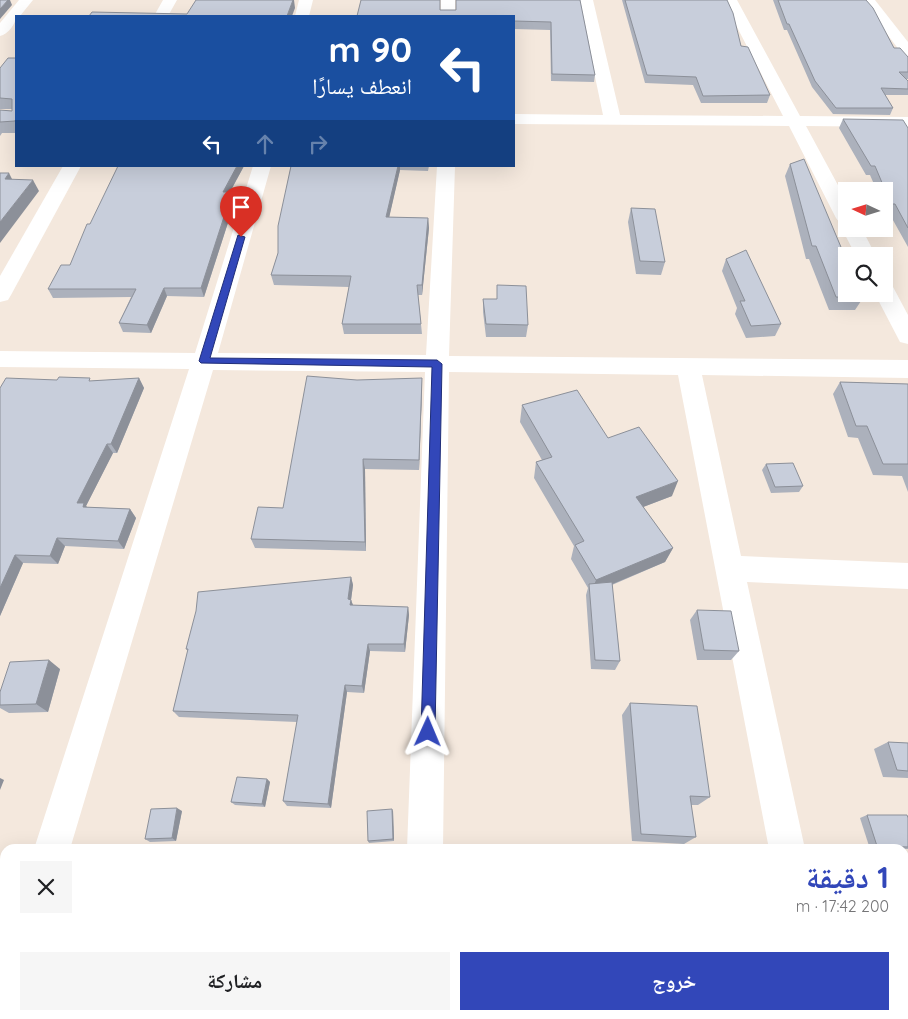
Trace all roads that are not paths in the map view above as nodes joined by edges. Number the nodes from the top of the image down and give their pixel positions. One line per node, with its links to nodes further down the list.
1 (26, 0): 11 (street)
2 (170, 0): 8 (street)
3 (306, 0): 9 (street)
4 (448, 0): 10 (street)
5 (586, 0): 14 (street)
6 (730, 0): 15 (street)
7 (868, 0): 12 (street)
8 (162, 15)
9 (302, 15)
10 (448, 15)
11 (0, 32)
12 (908, 52)
13 (515, 119): 14 (street)
14 (613, 120): 15 (street)
15 (796, 121): 16 (street); 20 (street)
16 (908, 122)
17 (71, 167): 21 (street)
18 (262, 167): 25 (street)
19 (446, 167): 26 (street)
20 (838, 202)
21 (0, 296)
22 (890, 302): 23 (street)
23 (908, 336)
24 (0, 359): 25 (street)
25 (204, 361): 26 (street); 31 (street)
26 (437, 364): 27 (street); 32 (street)
27 (688, 366): 28 (street); 29 (street)
28 (908, 369)
29 (730, 568): 30 (street); 33 (street)
30 (908, 576)
31 (54, 844)
32 (425, 844)
33 (786, 844)

